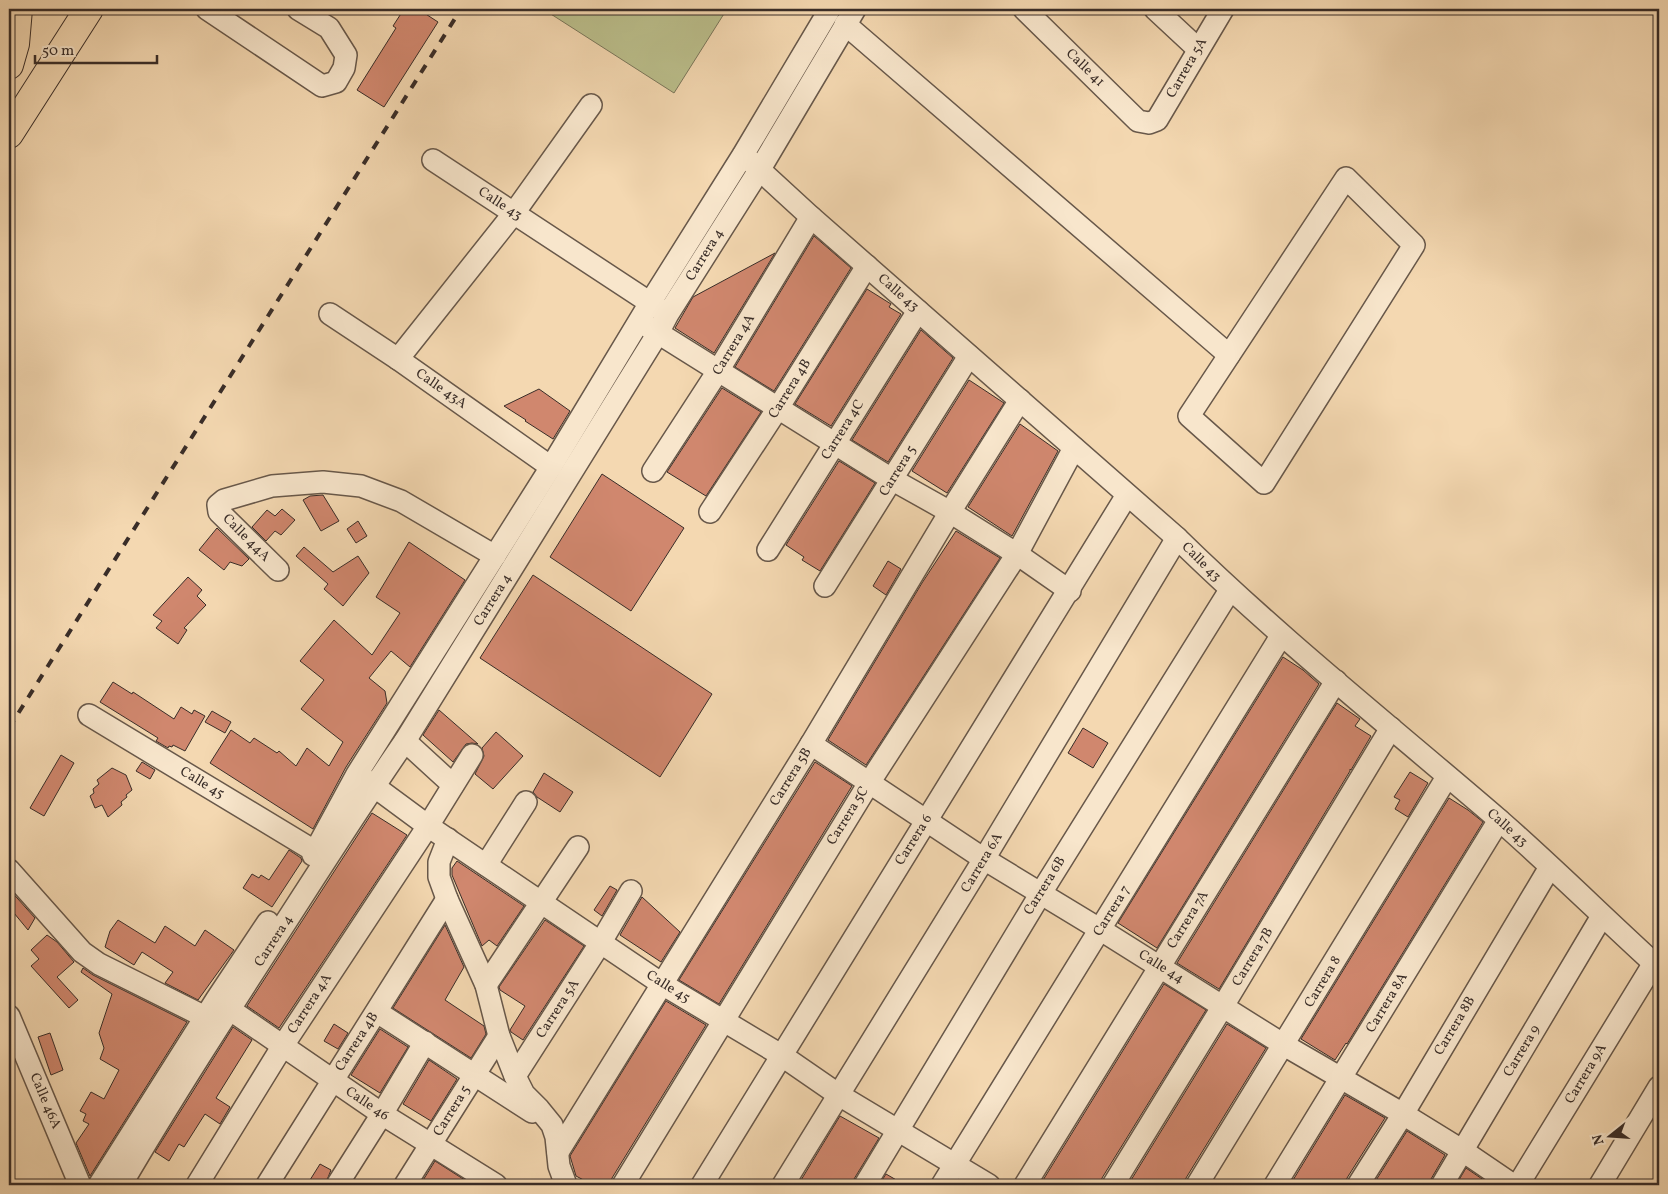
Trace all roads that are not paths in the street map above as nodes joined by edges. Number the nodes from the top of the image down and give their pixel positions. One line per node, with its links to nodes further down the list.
1 (18, 9): 11 (main road)
2 (90, 9): 14 (main road)
3 (207, 9): 4 (street)
4 (298, 9)
5 (830, 9): 15 (street, Carrera 4)
6 (1155, 9): 10 (street)
7 (1223, 9): 10 (street, Carrera 5A)
8 (1034, 12): 13 (street, Calle 41)
9 (850, 17): 17 (street, Carrera 4); 25 (street)
10 (1198, 49): 13 (street, Carrera 5A)
11 (9, 65)
12 (591, 105): 18 (street)
13 (1149, 123)
14 (9, 134)
15 (743, 155): 17 (street, Calle 43); 23 (street, Carrera 4)
16 (433, 160): 18 (street, Calle 43)
17 (760, 169): 19 (street, Calle 43); 23 (street, Carrera 4)
18 (514, 213): 23 (street, Calle 43); 27 (street)
19 (811, 217): 20 (street, Calle 43); 28 (street, Carrera 4A)
20 (867, 266): 21 (street, Calle 43); 30 (street, Carrera 4B)
21 (918, 311): 26 (street, Calle 43); 31 (street, Carrera 4C)
22 (330, 314): 27 (street, Calle 43A)
23 (659, 317): 24 (street, Calle 43); 28 (street, Calle 43); 51 (street, Carrera 4)
24 (640, 323): 33 (street, Carrera 4)
25 (1229, 355): 25 (street)
26 (969, 356): 29 (street, Calle 43); 35 (street, Carrera 5)
27 (398, 359): 33 (street, Calle 43A)
28 (718, 371): 30 (street, Calle 43); 34 (street, Carrera 4A)
29 (1020, 400): 32 (street, Calle 43); 38 (street, Carrera 5B)
30 (778, 408): 31 (street, Calle 43); 37 (street, Carrera 4B)
31 (834, 443): 35 (street, Calle 43); 40 (street, Carrera 4C)
32 (1074, 448): 36 (street, Calle 43); 41 (street, Carrera 5C)
33 (551, 467): 42 (street, Carrera 4)
34 (653, 472)
35 (892, 480): 38 (street, Calle 43); 44 (street, Carrera 5)
36 (1127, 495): 39 (street, Calle 43); 46 (street, Carrera 6)
37 (710, 512)
38 (950, 512): 41 (street, Calle 43); 52 (street, Carrera 5B)
39 (1177, 538): 45 (street, Calle 43); 65 (street, Carrera 6A)
40 (768, 550)
41 (1017, 554): 46 (street, Calle 43); 56 (street, Carrera 5C)
42 (495, 556): 43 (street, Calle 44A); 55 (street, Carrera 4)
43 (278, 570)
44 (826, 586)
45 (1230, 590): 47 (street, Calle 43); 70 (street, Carrera 6B)
46 (1070, 591): 59 (street, Carrera 6)
47 (1282, 636): 48 (street, Calle 43); 74 (street, Carrera 7)
48 (1336, 681): 50 (street, Calle 43); 76 (street, Carrera 7A)
49 (89, 715): 64 (street, Calle 45)
50 (1391, 728): 54 (street, Calle 43); 80 (street, Carrera 7B)
51 (405, 742): 55 (street, Carrera 4); 57 (street)
52 (811, 744): 56 (street, Calle 44); 78 (street, Carrera 5B)
53 (472, 755): 57 (street, Carrera 4A)
54 (1447, 777): 60 (street, Calle 43); 87 (street, Carrera 8)
55 (366, 780): 61 (street, Calle 45); 64 (street, Carrera 4); 82 (street, Carrera 4)
56 (869, 783): 59 (street, Calle 44); 84 (street, Carrera 5C)
57 (453, 785): 61 (street, Carrera 4A)
58 (526, 802): 66 (street)
59 (926, 820): 65 (street, Calle 44); 89 (street, Carrera 6)
60 (1499, 820): 67 (street, Calle 43); 92 (street, Carrera 8A)
61 (428, 826): 62 (street, Calle 45); 88 (street, Carrera 4A)
62 (448, 839): 66 (street, Calle 45); 71 (street)
63 (578, 847): 72 (street)
64 (316, 852): 82 (street, Carrera 4)
65 (984, 858): 70 (street, Calle 44); 95 (street, Carrera 6A)
66 (486, 865): 72 (street, Calle 45)
67 (1550, 867): 73 (street, Calle 43); 97 (street, Carrera 8B)
68 (9, 870): 82 (street, Calle 46)
69 (631, 890): 75 (street, Carrera 5A)
70 (1041, 894): 74 (street, Calle 44); 100 (street, Carrera 6B)
71 (447, 899): 79 (street); 81 (street, Carrera 4B)
72 (541, 902): 75 (street, Calle 45); 79 (street)
73 (1602, 916): 77 (street, Calle 43); 102 (street, Carrera 9)
74 (1101, 930): 76 (street, Calle 44); 104 (street, Carrera 7)
75 (601, 942): 78 (street, Calle 45); 91 (street, Carrera 5A)
76 (1160, 966): 80 (street, Calle 44); 120 (street, Carrera 7A)
77 (1657, 966): 127 (street, Carrera 9A)
78 (662, 984): 84 (street, Calle 45); 103 (street, Carrera 5B)
79 (486, 985): 85 (street)
80 (1223, 1006): 87 (street, Calle 44); 121 (street, Carrera 7B)
81 (377, 1012): 86 (street); 93 (street, Carrera 4B)
82 (218, 1013): 88 (street, Calle 46); 98 (street, Carrera 4)
83 (9, 1016): 106 (street, Calle 46A)
84 (723, 1020): 89 (street, Calle 45); 114 (street, Carrera 5C)
85 (499, 1036): 90 (street, Carrera 5); 91 (street)
86 (425, 1042): 90 (street); 96 (street)
87 (1284, 1045): 92 (street, Calle 44); 122 (street, Carrera 8)
88 (282, 1047): 93 (street, Calle 46); 109 (street, Carrera 4A)
89 (781, 1056): 95 (street, Calle 45); 115 (street, Carrera 6)
90 (475, 1074): 99 (street); 101 (street, Carrera 5)
91 (515, 1076): 99 (street)
92 (1341, 1079): 97 (street, Calle 44); 123 (street, Carrera 8A)
93 (333, 1081): 96 (street, Calle 46); 110 (street, Carrera 4B)
94 (1659, 1087): 128 (street)
95 (839, 1095): 100 (street, Calle 45); 116 (street, Carrera 6A)
96 (382, 1114): 101 (street, Calle 46); 111 (street)
97 (1403, 1114): 102 (street, Calle 44); 124 (street, Carrera 8B)
98 (151, 1117): 107 (street, Carrera 4); 108 (street, Carrera 4)
99 (552, 1126): 103 (street)
100 (898, 1130): 104 (street, Calle 45); 117 (street, Carrera 6B)
101 (430, 1146): 105 (street, Calle 46); 112 (street, Carrera 5)
102 (1463, 1151): 125 (street, Carrera 9); 126 (street, Calle 44)
103 (558, 1152): 113 (street)
104 (954, 1164): 118 (street, Carrera 7); 119 (street, Calle 45)
105 (485, 1182)
106 (80, 1185)
107 (99, 1185)
108 (121, 1185)
109 (197, 1185)
110 (267, 1185)
111 (337, 1185)
112 (405, 1185)
113 (566, 1185)
114 (623, 1185)
115 (702, 1185)
116 (783, 1185)
117 (865, 1185)
118 (942, 1185)
119 (989, 1185)
120 (1025, 1185)
121 (1113, 1185)
122 (1197, 1185)
123 (1275, 1185)
124 (1358, 1185)
125 (1442, 1185)
126 (1513, 1185)
127 (1518, 1185)
128 (1600, 1185)

